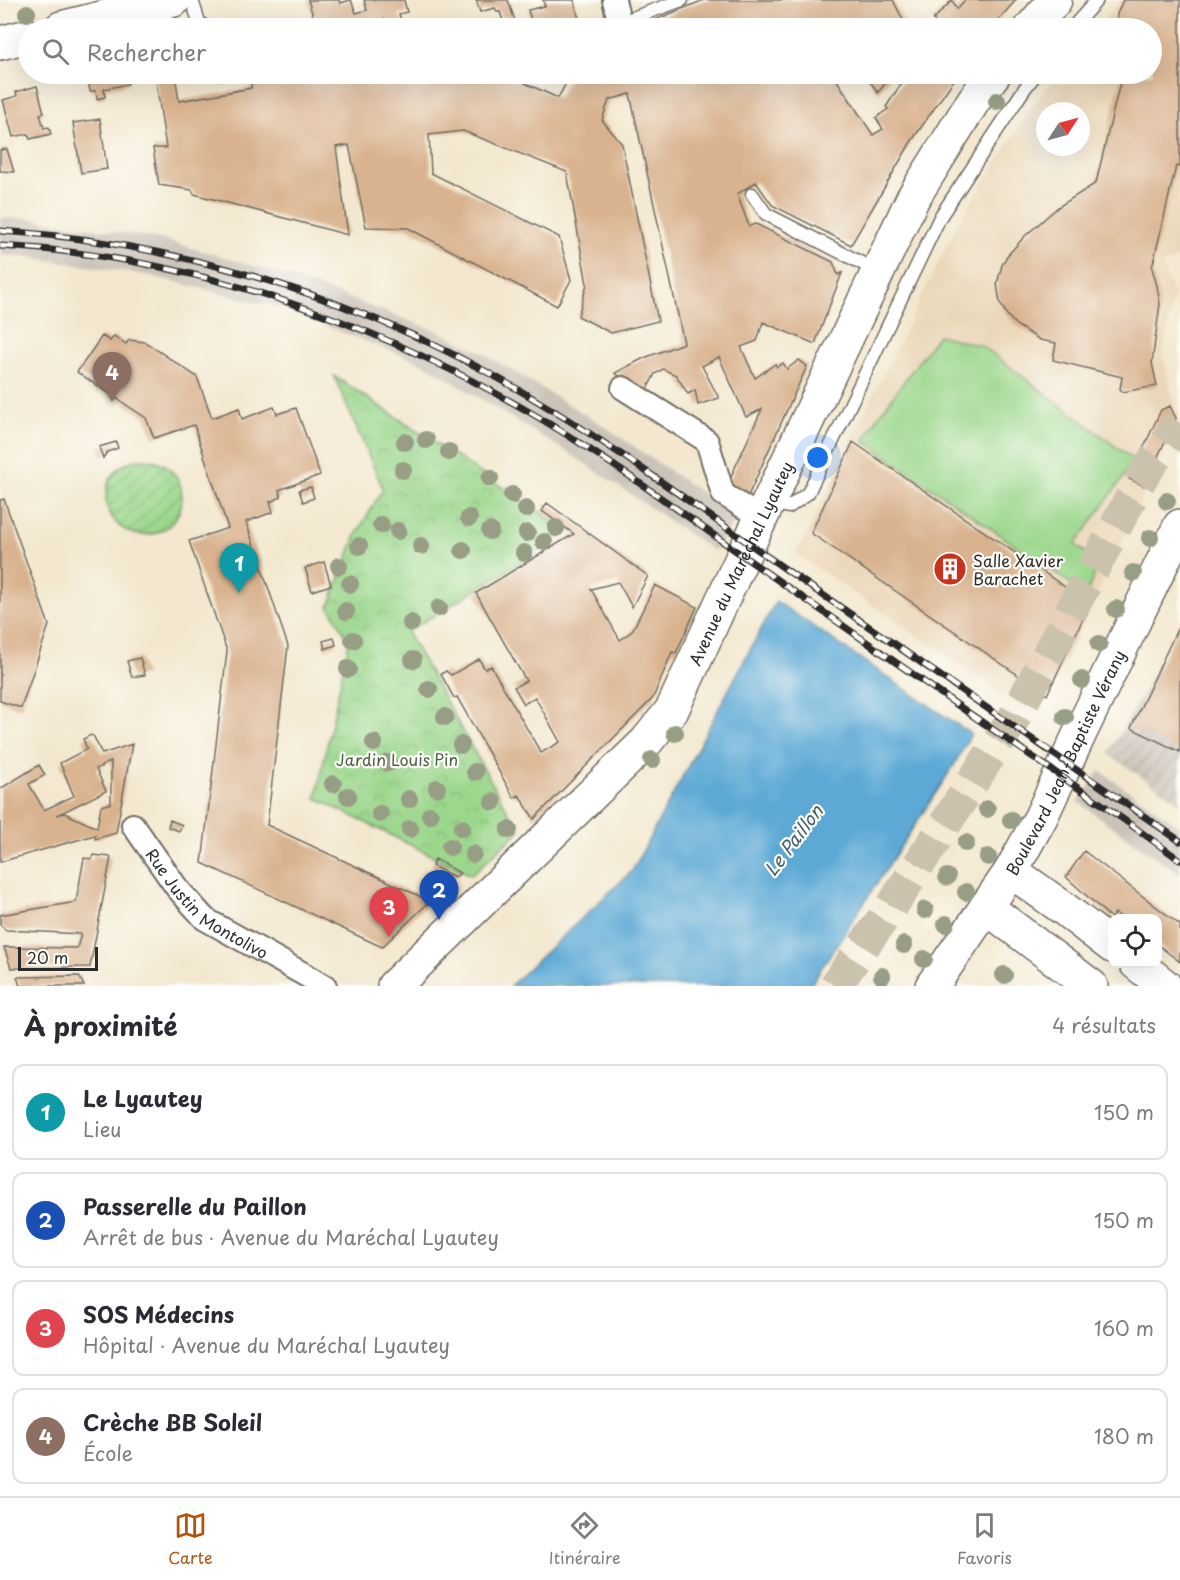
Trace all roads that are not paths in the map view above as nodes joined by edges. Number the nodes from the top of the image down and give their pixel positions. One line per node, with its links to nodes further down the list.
1 (174, 0): 6 (main road)
2 (192, 0): 9 (lane)
3 (614, 0): 10 (street)
4 (682, 0): 11 (lane)
5 (1097, 0): 7 (lane)
6 (130, 6): 8 (main road)
7 (1066, 12)
8 (92, 18)
9 (198, 18)
10 (613, 18)
11 (634, 18)
12 (18, 38): 13 (main road)
13 (0, 43)
14 (986, 84): 17 (main road, Avenue du Maréchal Lyautey)
15 (1027, 84): 19 (lane)
16 (752, 194): 17 (lane)
17 (878, 271): 19 (main road, Avenue du Maréchal Lyautey)
18 (623, 388): 19 (street)
19 (764, 510): 27 (main road, Avenue du Maréchal Lyautey)
20 (1180, 526): 22 (main road, Boulevard Jean-Baptiste Vérany)
21 (133, 825): 26 (street, Rue Justin Montolivo)
22 (1011, 871): 23 (main road, Boulevard Jean-Baptiste Vérany); 24 (main road)
23 (986, 907): 28 (main road, Boulevard Jean-Baptiste Vérany); 29 (main road)
24 (1108, 942)
25 (1142, 968): 30 (main road)
26 (325, 986)
27 (394, 986)
28 (932, 986)
29 (1091, 986)
30 (1165, 986)

